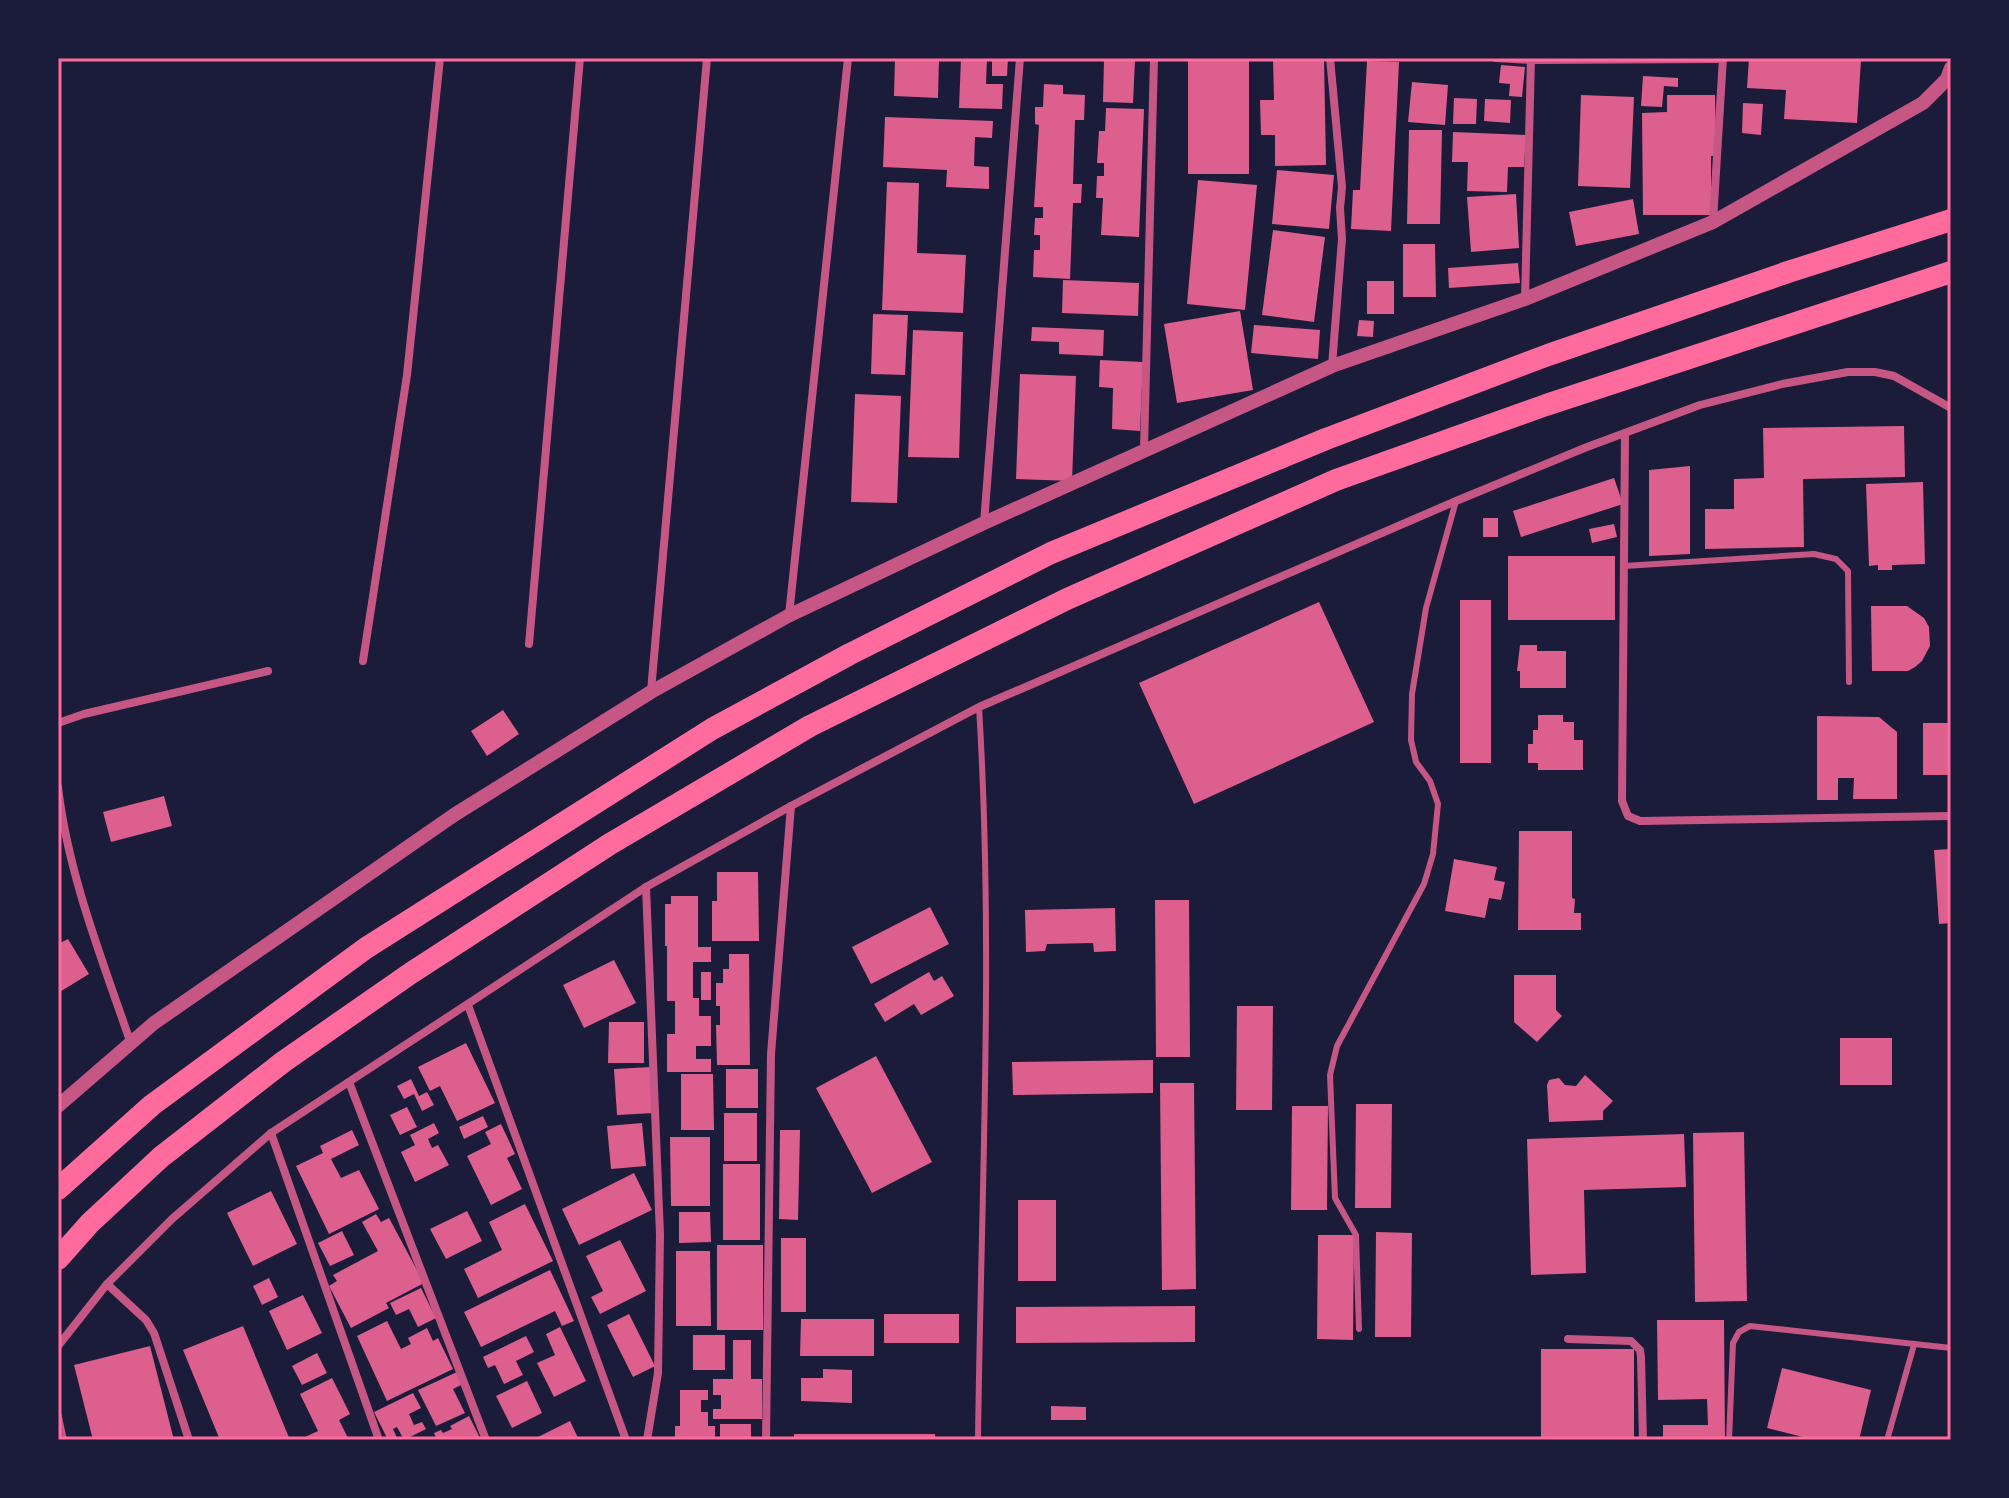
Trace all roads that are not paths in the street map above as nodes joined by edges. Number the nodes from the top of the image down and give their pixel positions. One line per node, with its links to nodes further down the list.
1 (440, 58): 25 (street)
2 (580, 58): 24 (street)
3 (707, 58): 28 (street)
4 (848, 58): 23 (street)
5 (1020, 58): 21 (street)
6 (1154, 58): 19 (street)
7 (1330, 58): 16 (street)
8 (1496, 58): 10 (street)
9 (1723, 58): 10 (street); 13 (street)
10 (1531, 59): 15 (street)
11 (1951, 68): 13 (street)
12 (1951, 220): 40 (highway)
13 (1713, 222): 15 (street)
14 (1951, 272): 41 (highway)
15 (1525, 299): 16 (street)
16 (1332, 366): 19 (street)
17 (1951, 408): 18 (street)
18 (1625, 433): 20 (street); 22 (street)
19 (1144, 449): 21 (street)
20 (1456, 501): 29 (street); 43 (lane)
21 (984, 523): 23 (street)
22 (1624, 566): 27 (lane); 33 (street)
23 (788, 616): 28 (street)
24 (529, 644)
25 (363, 661)
26 (268, 671): 30 (street)
27 (1849, 682)
28 (651, 692): 36 (street)
29 (979, 707): 32 (street); 56 (lane)
30 (58, 723)
31 (58, 787): 36 (street)
32 (791, 806): 34 (street); 55 (street)
33 (1951, 816)
34 (646, 887): 35 (street); 54 (street)
35 (468, 1005): 37 (street); 53 (street)
36 (130, 1041): 38 (street)
37 (349, 1082): 39 (street); 52 (street)
38 (58, 1106)
39 (271, 1133): 42 (street); 51 (street)
40 (58, 1189)
41 (58, 1259)
42 (107, 1284): 46 (street); 50 (street)
43 (1359, 1329)
44 (1568, 1339): 57 (street)
45 (1914, 1345): 47 (lane); 58 (lane); 59 (lane)
46 (58, 1346)
47 (1951, 1348)
48 (58, 1417): 49 (street)
49 (63, 1440)
50 (189, 1440)
51 (379, 1440)
52 (486, 1440)
53 (626, 1440)
54 (647, 1440)
55 (766, 1440)
56 (978, 1440)
57 (1643, 1440)
58 (1729, 1440)
59 (1887, 1440)

